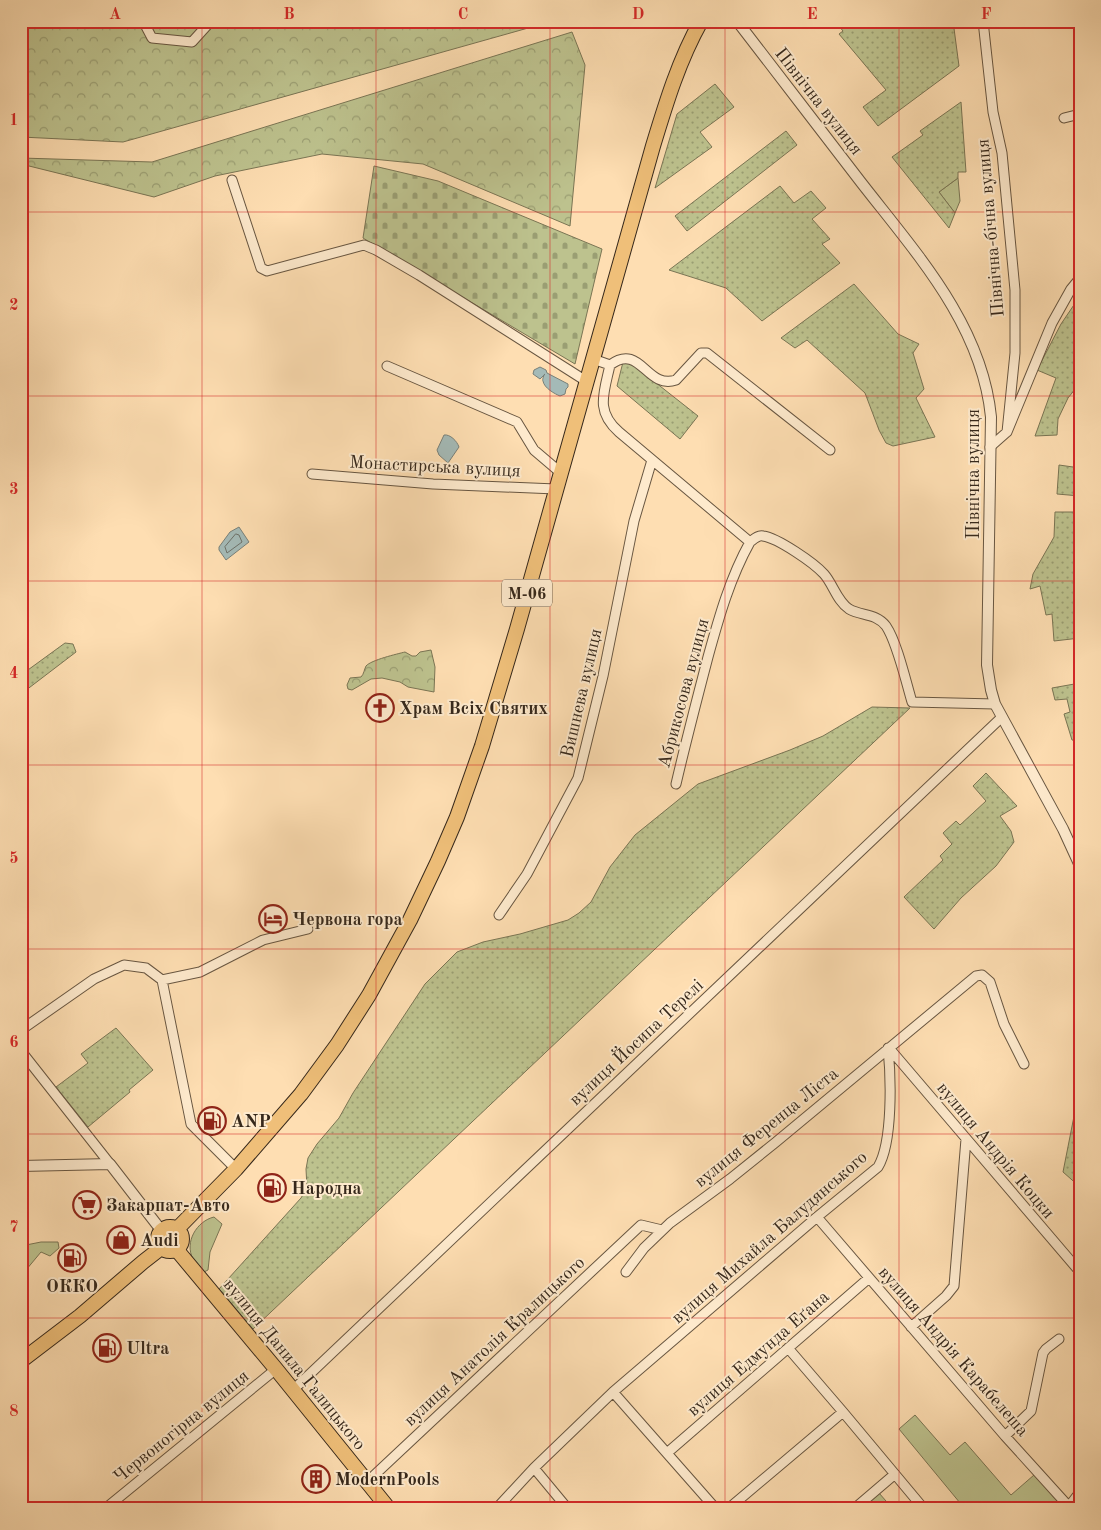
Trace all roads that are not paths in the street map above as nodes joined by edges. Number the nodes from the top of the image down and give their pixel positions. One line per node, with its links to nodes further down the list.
1 (143, 21): 2 (street)
2 (211, 21)
3 (701, 21): 10 (main road, М-06)
4 (737, 21): 15 (street, Північна вулиця)
5 (983, 21): 14 (street, Північна-бічна вулиця)
6 (1080, 114): 7 (street)
7 (1064, 118)
8 (232, 180): 13 (street)
9 (1080, 278): 14 (street)
10 (593, 359): 11 (street); 13 (main road, М-06)
11 (610, 365): 16 (street); 17 (street)
12 (387, 366): 18 (street, Монастирська вулиця)
13 (586, 381): 18 (main road, М-06)
14 (1007, 432): 15 (street)
15 (990, 447): 22 (street, Північна вулиця)
16 (830, 450)
17 (652, 460): 21 (street); 26 (street, Вишнева вулиця)
18 (560, 473): 20 (main road, М-06)
19 (312, 474): 20 (street, Монастирська вулиця)
20 (556, 489): 36 (main road, М-06)
21 (750, 542): 22 (street); 24 (street, Абрикосова вулиця)
22 (995, 704): 23 (street, Північна вулиця)
23 (1002, 717): 25 (street, Північна вулиця); 51 (street, вулиця Йосипа Терелі)
24 (676, 784)
25 (1080, 866)
26 (499, 914)
27 (308, 929): 28 (street)
28 (162, 980): 29 (street); 36 (street)
29 (21, 1030)
30 (888, 1048): 32 (street, вулиця Ференца Ліста); 33 (street, вулиця Андрія Коцки); 37 (street, вулиця Михайла Балудянського); 39 (street, вулиця Ференца Ліста)
31 (21, 1051): 34 (street)
32 (1024, 1064)
33 (966, 1139): 44 (street, вулиця Андрія Коцки); 46 (street)
34 (110, 1164): 35 (street); 40 (street)
35 (21, 1166)
36 (236, 1169): 38 (main road, М-06)
37 (817, 1216): 45 (street, вулиця Андрія Карабелеша); 52 (street, вулиця Михайла Балудянського)
38 (177, 1229): 40 (main road); 42 (main road)
39 (659, 1229): 43 (street, вулиця Ференца Ліста); 58 (street, вулиця Анатолія Кралицького)
40 (161, 1230): 41 (main road)
41 (162, 1248): 42 (main road); 49 (main road)
42 (176, 1250): 50 (main road, вулиця Данила Галицького)
43 (626, 1272)
44 (1080, 1272)
45 (869, 1278): 46 (street, вулиця Андрія Карабелеша); 48 (street, вулиця Едмунда Еґана)
46 (911, 1326): 54 (street, вулиця Андрія Карабелеша)
47 (1058, 1339): 54 (street)
48 (788, 1348): 53 (street); 55 (street, вулиця Едмунда Еґана)
49 (21, 1362)
50 (276, 1369): 51 (main road, вулиця Данила Галицького); 60 (street, Червоногірна вулиця)
51 (292, 1390): 58 (main road, вулиця Данила Галицького)
52 (613, 1392): 55 (street); 56 (street, вулиця Михайла Балудянського)
53 (843, 1412): 57 (street); 66 (street)
54 (1005, 1436): 61 (street, вулиця Андрія Карабелеша)
55 (667, 1453): 65 (street)
56 (534, 1468): 63 (street, вулиця Михайла Балудянського); 64 (street)
57 (895, 1474): 67 (street); 68 (street)
58 (367, 1482): 62 (main road, вулиця Данила Галицького)
59 (1080, 1492): 61 (street)
60 (106, 1508)
61 (1069, 1508)
62 (389, 1509)
63 (496, 1509)
64 (568, 1509)
65 (716, 1509)
66 (728, 1509)
67 (854, 1509)
68 (924, 1509)

